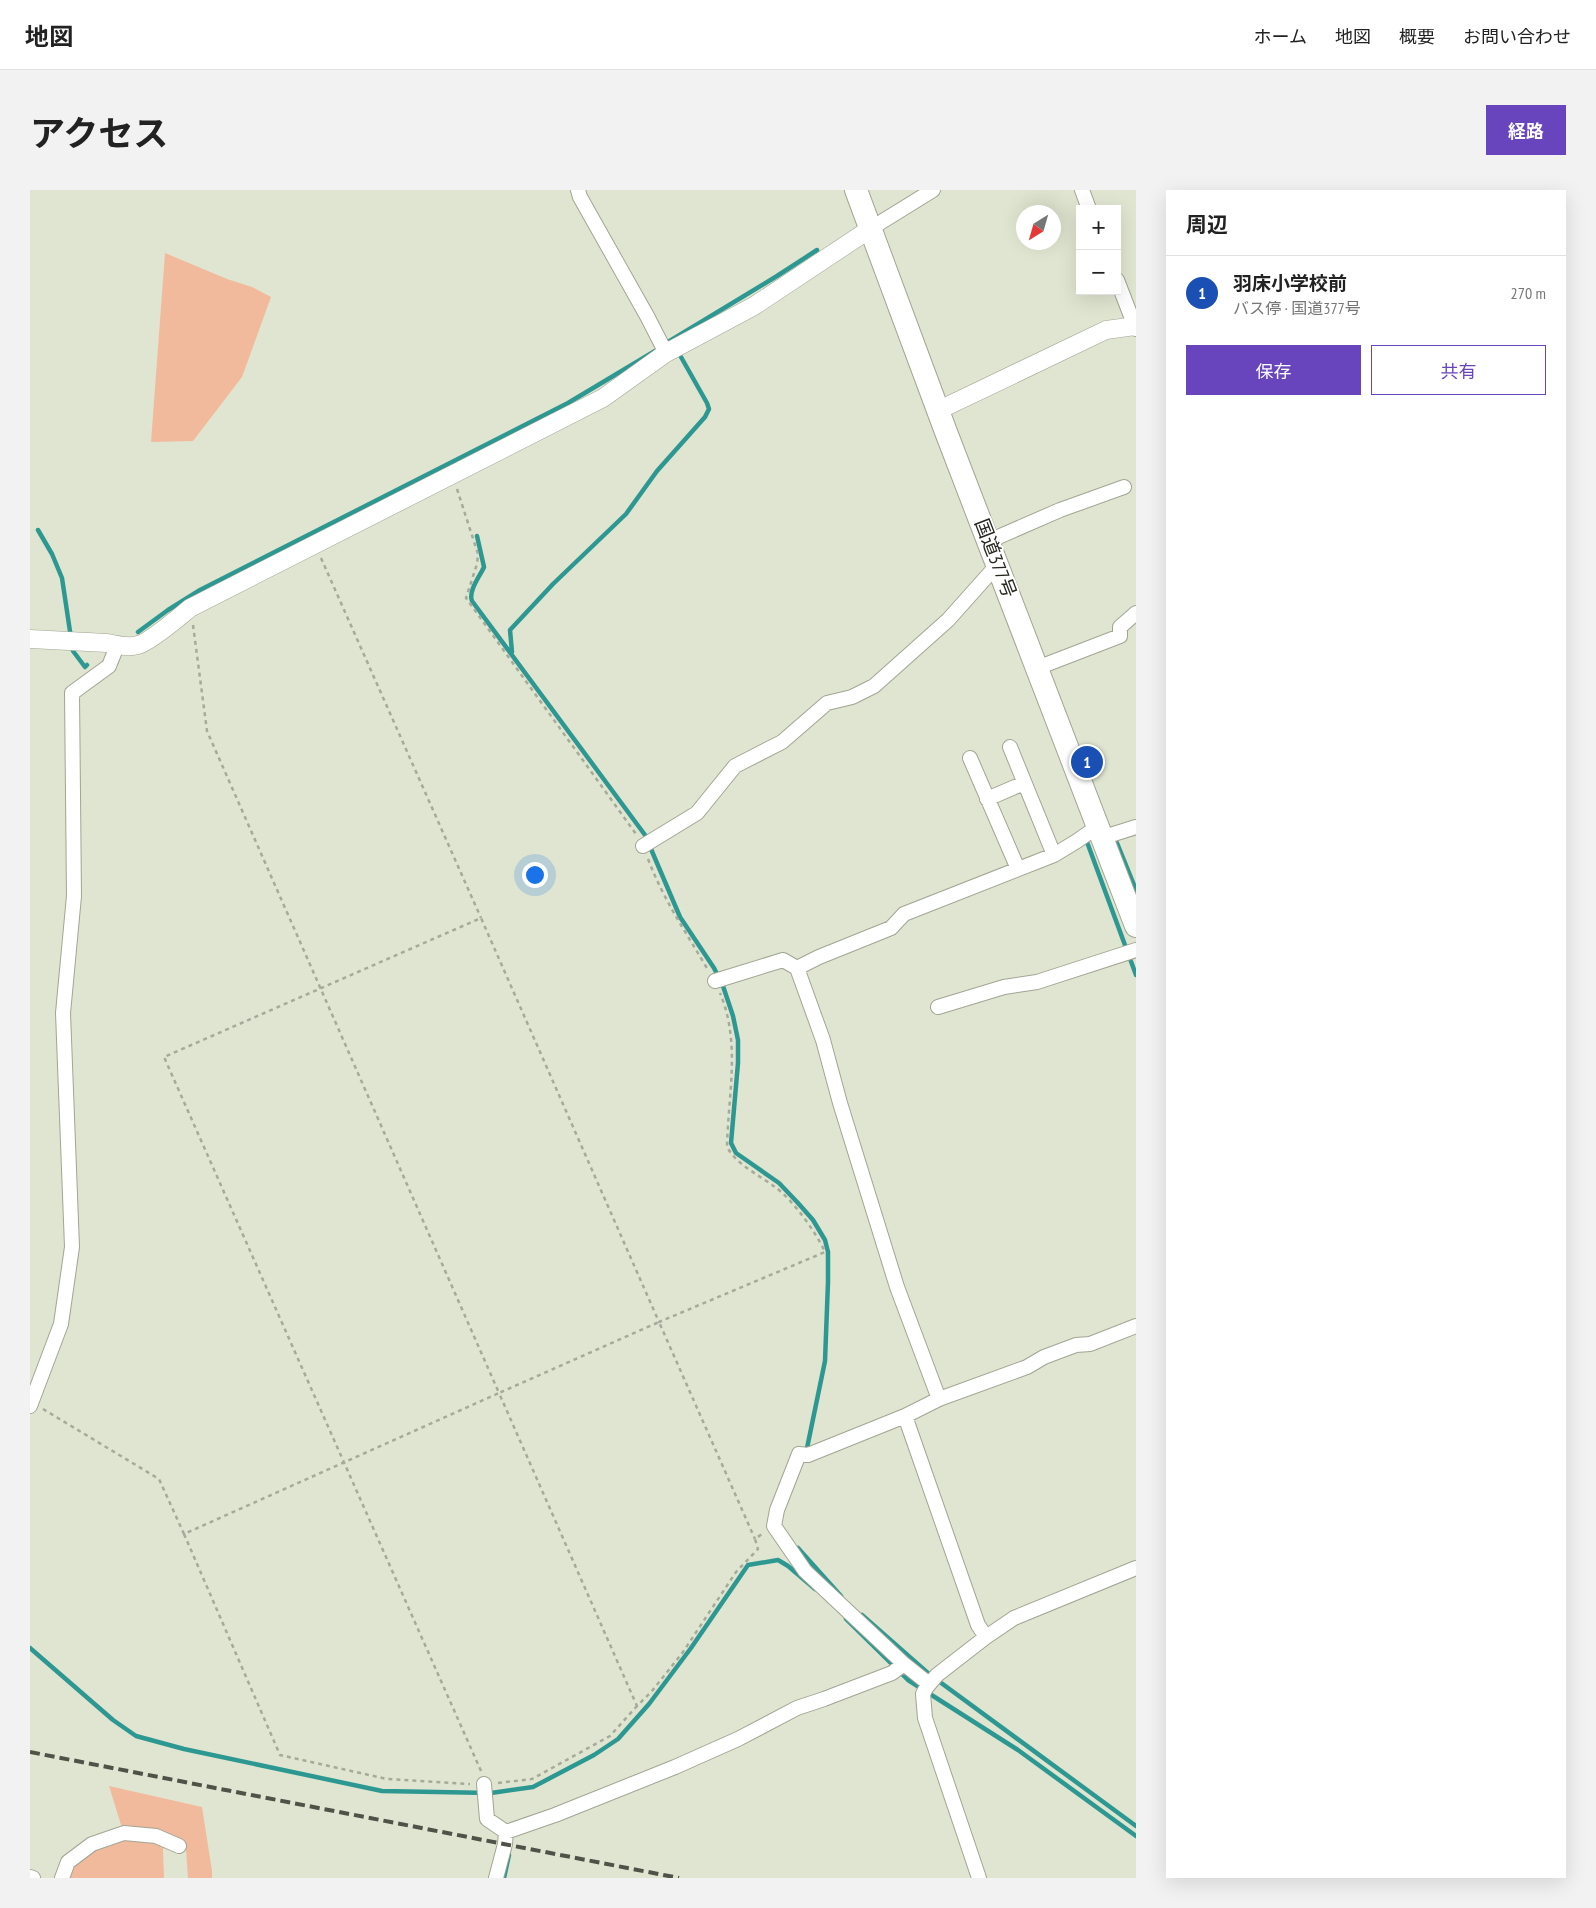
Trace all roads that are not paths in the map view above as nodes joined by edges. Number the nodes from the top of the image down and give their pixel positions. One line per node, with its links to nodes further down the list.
1 (578, 190): 9 (street)
2 (856, 190): 6 (highway, 国道377号)
3 (933, 190): 6 (street)
4 (1082, 190): 5 (street)
5 (1088, 205)
6 (870, 229): 9 (street); 10 (highway, 国道377号)
7 (1121, 290): 8 (street)
8 (1136, 327): 10 (street)
9 (663, 348): 16 (street)
10 (939, 410): 12 (highway, 国道377号)
11 (1124, 487): 12 (street)
12 (989, 541): 13 (highway, 国道377号)
13 (998, 564): 17 (highway, 国道377号); 24 (street)
14 (1136, 613): 17 (street)
15 (30, 639): 16 (street)
16 (112, 644): 34 (street)
17 (1037, 668): 23 (highway, 国道377号)
18 (1010, 747): 20 (street)
19 (970, 758): 21 (street)
20 (1024, 783): 21 (street); 25 (street)
21 (987, 799): 26 (street)
22 (1136, 827): 23 (street)
23 (1099, 832): 25 (street); 27 (highway, 国道377号)
24 (647, 844)
25 (1054, 855): 26 (street)
26 (1018, 869): 29 (street)
27 (1136, 926)
28 (1131, 952): 31 (street)
29 (797, 968): 30 (street); 33 (street)
30 (718, 980)
31 (938, 1007)
32 (1136, 1326): 33 (street)
33 (938, 1399): 35 (street)
34 (31, 1404)
35 (905, 1416): 37 (street); 38 (street)
36 (1136, 1568): 37 (street)
37 (986, 1637): 39 (street)
38 (898, 1668): 39 (street); 41 (street)
39 (929, 1684): 45 (street)
40 (484, 1791): 41 (street)
41 (506, 1832): 44 (street)
42 (179, 1846): 43 (street)
43 (62, 1878)
44 (496, 1878)
45 (979, 1878)

